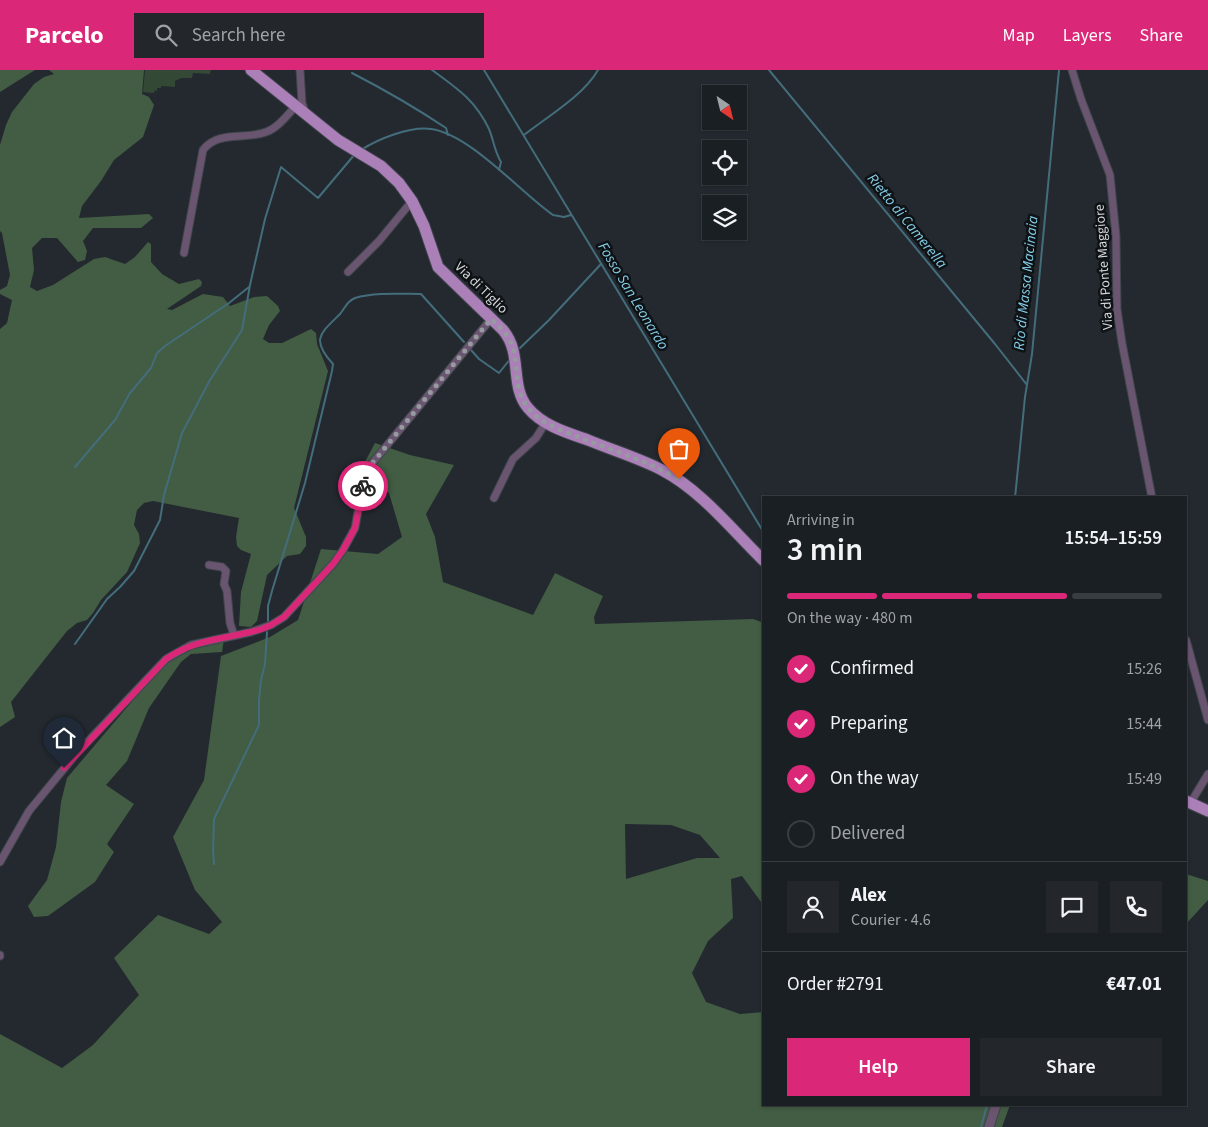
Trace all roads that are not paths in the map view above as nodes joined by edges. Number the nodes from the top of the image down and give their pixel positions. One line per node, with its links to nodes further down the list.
1 (251, 70): 4 (main road, Via di Tiglio)
2 (300, 70): 5 (street)
3 (1072, 70): 11 (street, Via di Ponte Maggiore)
4 (296, 106): 5 (main road, Via di Tiglio); 7 (street)
5 (306, 114): 6 (main road, Via di Tiglio)
6 (412, 201): 8 (street); 9 (main road, Via di Tiglio)
7 (184, 253)
8 (348, 272)
9 (491, 319): 10 (main road, Via di Tiglio); 15 (street)
10 (546, 422): 12 (street); 13 (main road, Via di Tiglio)
11 (1152, 496)
12 (494, 498)
13 (762, 559)
14 (209, 565): 15 (street)
15 (234, 635): 21 (street)
16 (1187, 644): 17 (street)
17 (1208, 720)
18 (1208, 774): 19 (street)
19 (1189, 802): 20 (main road)
20 (1208, 811)
21 (0, 862)
22 (996, 1106): 23 (street)
23 (989, 1127)

